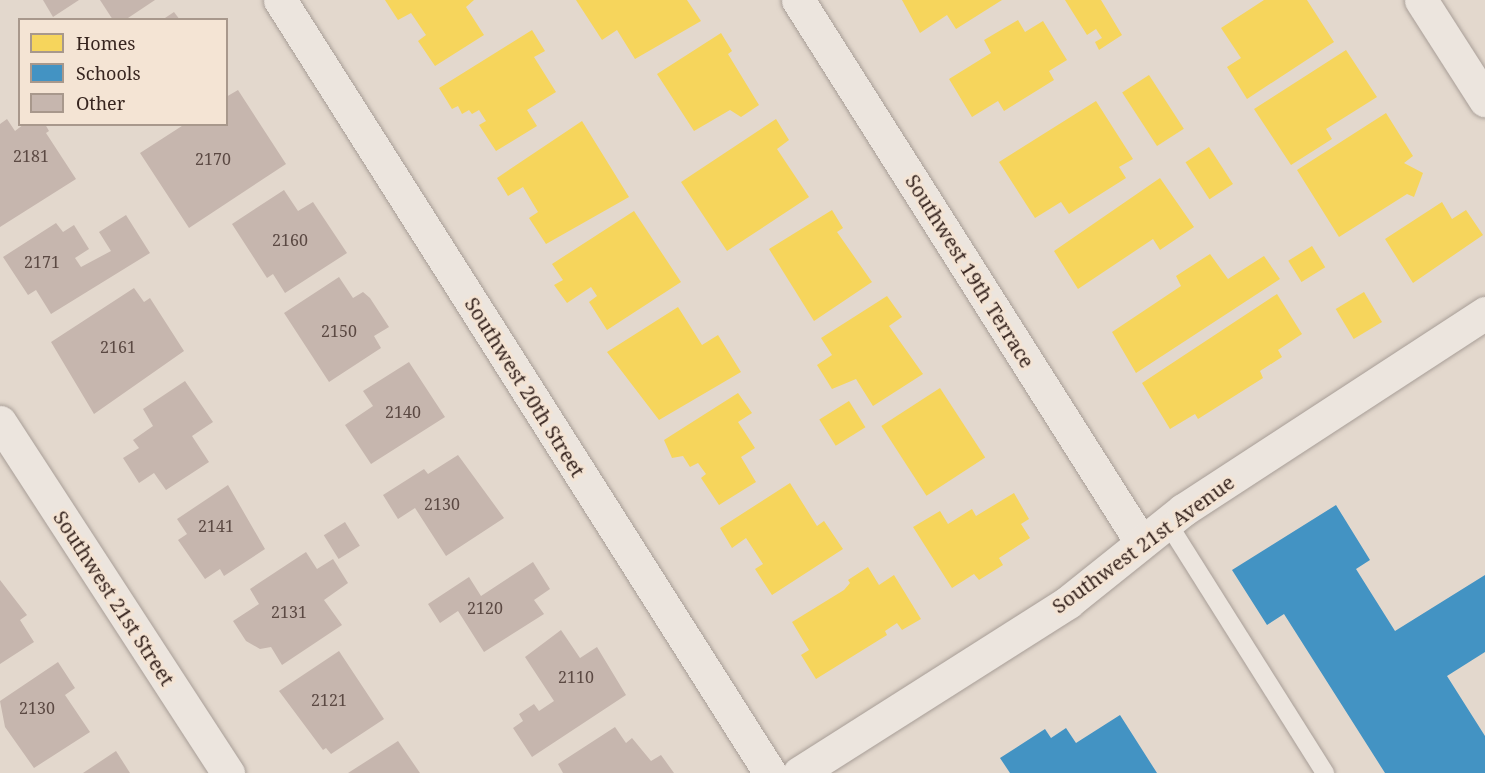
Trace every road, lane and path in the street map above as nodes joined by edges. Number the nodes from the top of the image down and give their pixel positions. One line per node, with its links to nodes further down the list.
1 (280, 0): 10 (street, Southwest 20th Street)
2 (798, 0): 8 (street, Southwest 19th Terrace)
3 (1421, 0): 4 (street)
4 (1485, 100)
5 (1485, 313): 7 (street, Southwest 21st Avenue)
6 (0, 422): 9 (street, Southwest 21st Street)
7 (1167, 522): 8 (street, Southwest 21st Avenue); 12 (lane)
8 (1141, 542): 11 (street, Southwest 21st Avenue)
9 (228, 773)
10 (771, 773)
11 (799, 773)
12 (1325, 773)

